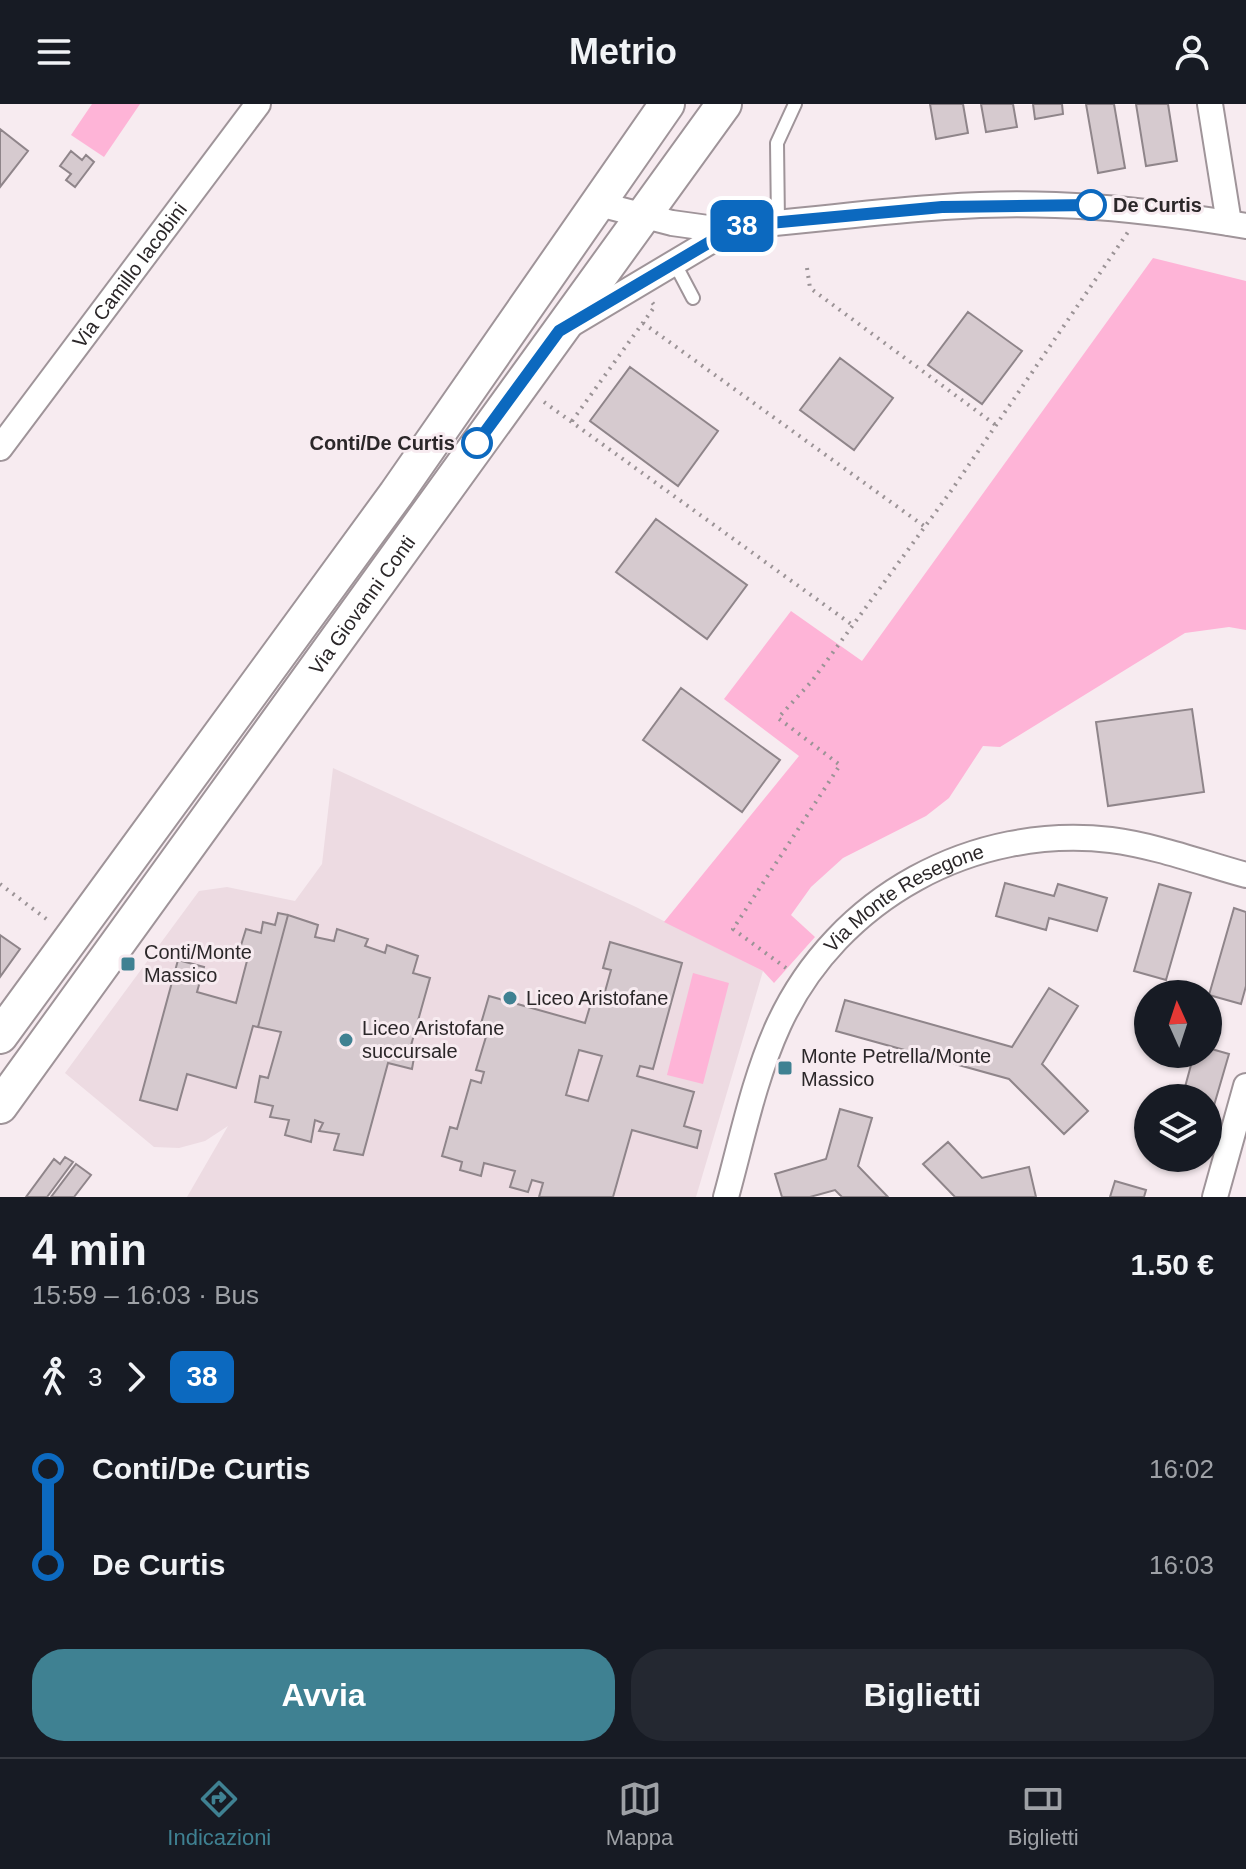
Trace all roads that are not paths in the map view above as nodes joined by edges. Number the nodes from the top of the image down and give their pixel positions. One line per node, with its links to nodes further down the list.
1 (258, 104): 14 (street, Via Camillo Iacobini)
2 (667, 104): 6 (main road, Via Giovanni Conti)
3 (724, 104): 7 (main road, Via Giovanni Conti)
4 (795, 104): 8 (lane)
5 (1210, 104): 9 (street)
6 (595, 203): 7 (street); 16 (main road, Via Giovanni Conti)
7 (642, 217): 10 (street); 13 (main road, Via Giovanni Conti)
8 (778, 222): 9 (street); 10 (street)
9 (1237, 224)
10 (737, 226): 11 (street)
11 (674, 262): 12 (lane); 13 (street)
12 (693, 298)
13 (559, 331): 18 (main road, Via Giovanni Conti)
14 (0, 448)
15 (1246, 875): 19 (street, Via Monte Resegone)
16 (0, 1036)
17 (1246, 1086): 20 (street)
18 (0, 1106)
19 (726, 1197)
20 (1215, 1197)

